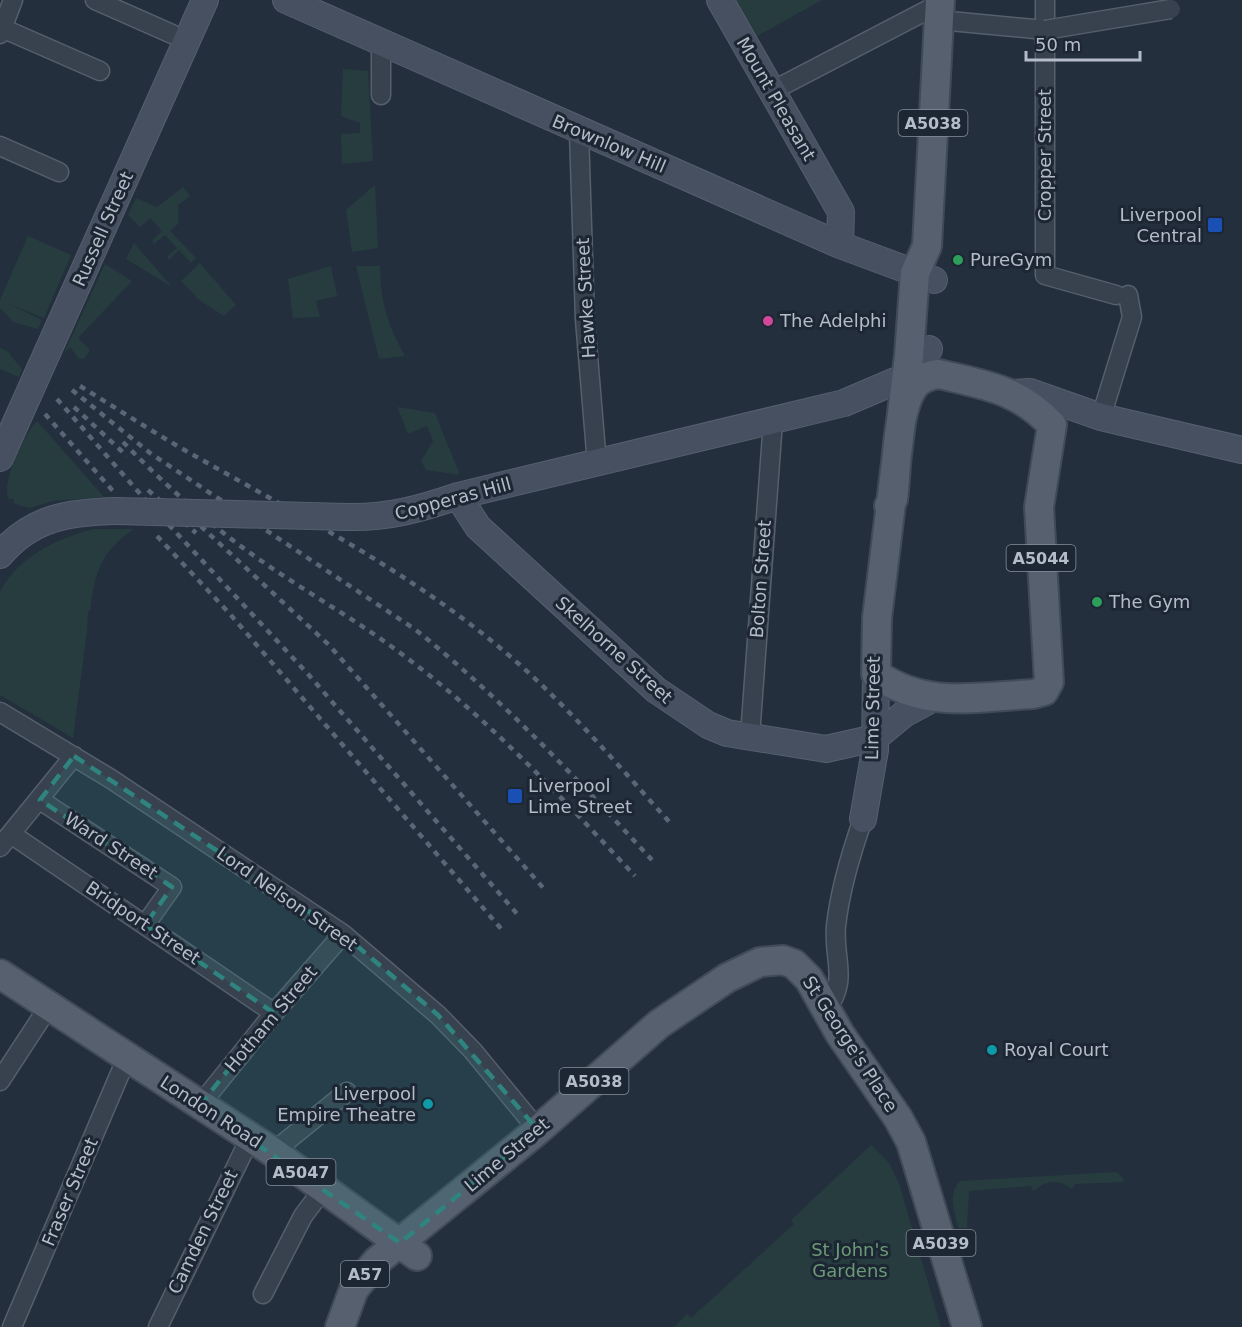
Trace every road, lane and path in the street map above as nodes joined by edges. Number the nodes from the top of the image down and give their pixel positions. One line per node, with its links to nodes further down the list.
1 (13, 0): 10 (street)
2 (95, 0): 11 (street)
3 (205, 0): 29 (street, Russell Street)
4 (286, 0): 12 (street, Brownlow Hill)
5 (720, 0): 14 (street, Mount Pleasant)
6 (1045, 0): 9 (street, Cropper Street)
7 (939, 8): 9 (street); 14 (street); 22 (main road, A5038)
8 (1171, 9): 9 (street, bridge)
9 (1045, 30): 25 (street, Cropper Street)
10 (1, 31): 13 (street)
11 (172, 34)
12 (381, 42): 15 (street); 16 (street, Brownlow Hill)
13 (100, 71)
14 (770, 92): 19 (street, Mount Pleasant)
15 (381, 95)
16 (579, 132): 20 (street, Brownlow Hill); 30 (street, Hawke Street)
17 (0, 146): 18 (street)
18 (59, 172)
19 (833, 198): 20 (street); 21 (street, Mount Pleasant)
20 (807, 231): 21 (street, Brownlow Hill)
21 (840, 246): 22 (street, Brownlow Hill)
22 (925, 276): 23 (main road, A5038)
23 (915, 368): 24 (main road); 26 (street, Copperas Hill); 33 (main road, Lime Street)
24 (1012, 393): 25 (street); 27 (main road)
25 (1091, 414): 27 (street); 28 (street)
26 (773, 421): 30 (street, Copperas Hill); 36 (street, Bolton Street)
27 (1052, 425): 34 (main road, A5044)
28 (1242, 450)
29 (0, 458)
30 (597, 464): 31 (street, Copperas Hill)
31 (458, 496): 32 (street, Copperas Hill, bridge); 36 (street, Skelhorne Street)
32 (3, 543)
33 (876, 674): 34 (main road, A5044); 37 (street, Lime Street)
34 (932, 699): 37 (street, A5044)
35 (0, 712): 38 (street, Lord Nelson Street)
36 (750, 736): 37 (street, Skelhorne Street)
37 (875, 738): 40 (street, Lime Street)
38 (74, 756): 39 (street); 43 (street, Lord Nelson Street)
39 (40, 800): 41 (street); 42 (street, Ward Street)
40 (863, 819): 47 (street, Lime Street)
41 (5, 840): 42 (street, Bridport Street)
42 (145, 925): 48 (street, Bridport Street)
43 (343, 934): 48 (street, Hotham Street); 53 (street, Lord Nelson Street)
44 (760, 962): 47 (main road, St George's Place / A5039); 53 (main road, Lime Street / A5038)
45 (0, 974): 46 (main road, London Road / A5047)
46 (49, 1006): 49 (main road, London Road / A5047); 50 (street)
47 (826, 1010): 61 (main road, St George's Place / A5039)
48 (274, 1013): 52 (street, Hotham Street)
49 (127, 1057): 52 (main road, London Road / A5047); 58 (street, Fraser Street)
50 (0, 1081)
51 (347, 1092): 54 (street)
52 (200, 1105): 54 (main road, London Road / A5047)
53 (538, 1130): 56 (main road, Lime Street / A5038)
54 (261, 1145): 55 (main road, London Road / A5047); 59 (street, Camden Street)
55 (324, 1188): 56 (main road, London Road / A5047); 57 (street)
56 (409, 1249): 60 (main road, A57)
57 (263, 1294)
58 (12, 1327)
59 (158, 1327)
60 (340, 1327)
61 (967, 1327)

